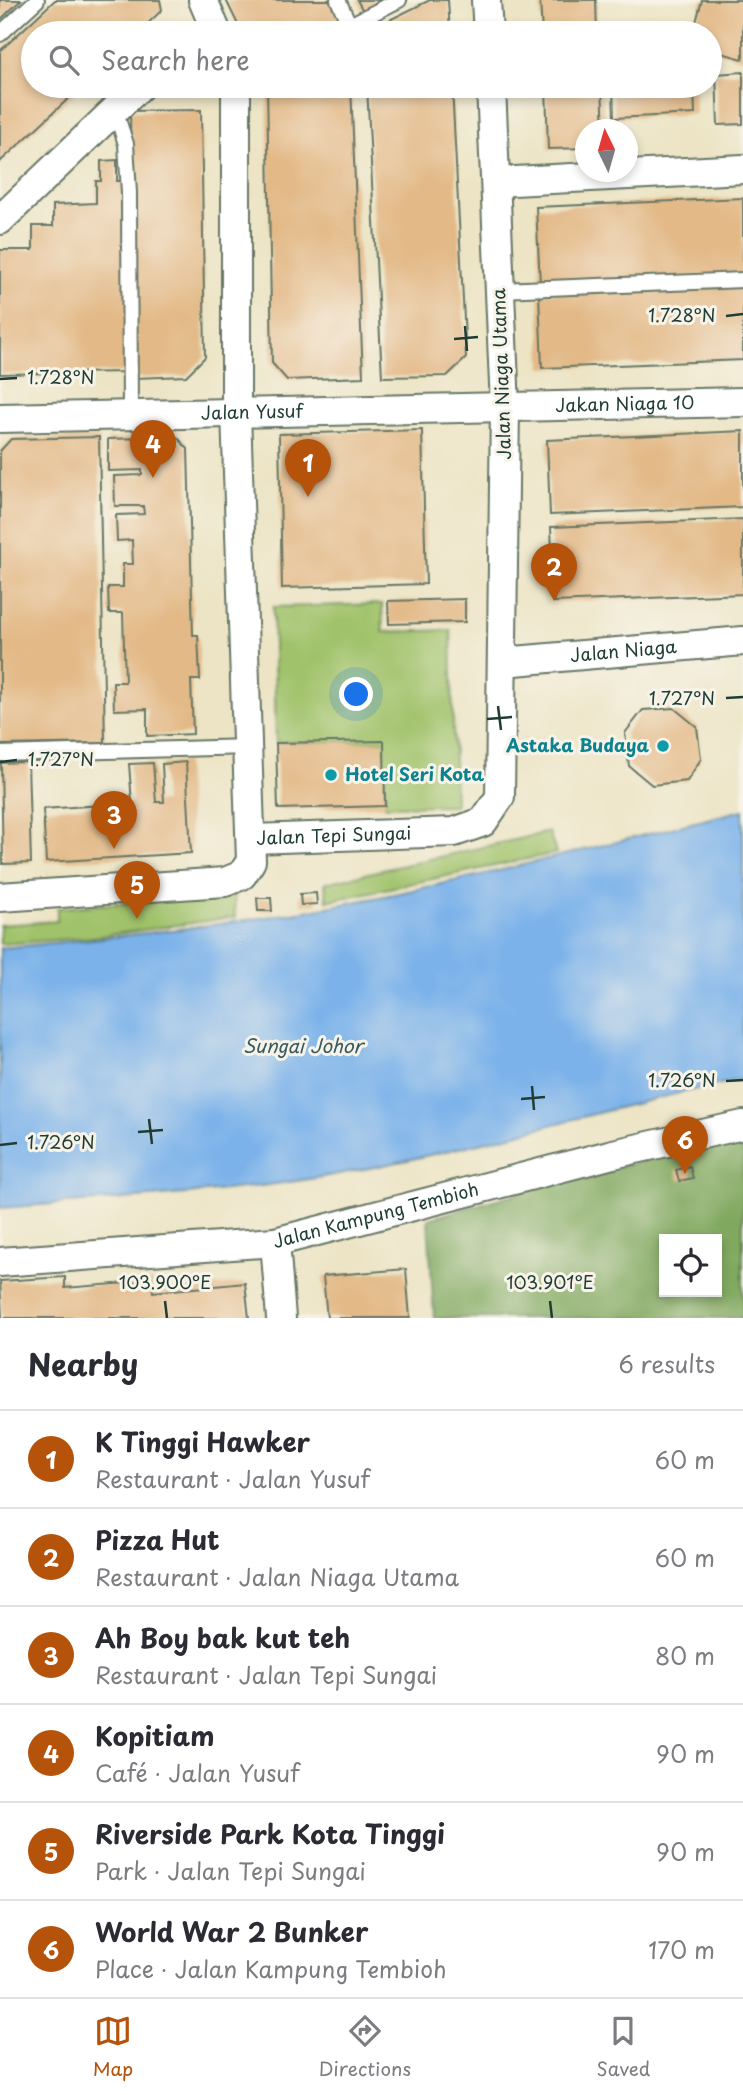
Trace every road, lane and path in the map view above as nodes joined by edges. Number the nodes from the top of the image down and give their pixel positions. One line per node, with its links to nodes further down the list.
1 (37, 0): 8 (lane)
2 (338, 0): 5 (lane)
3 (399, 0): 6 (lane)
4 (486, 0): 7 (street)
5 (348, 21)
6 (359, 21)
7 (487, 21)
8 (0, 34)
9 (128, 98): 12 (street)
10 (236, 98): 20 (street)
11 (492, 98): 14 (street, Jalan Niaga Utama)
12 (115, 110): 15 (street); 21 (lane)
13 (743, 169): 14 (street)
14 (497, 182): 17 (street, Jalan Niaga Utama)
15 (0, 220)
16 (743, 280): 17 (lane)
17 (500, 290): 19 (street, Jalan Niaga Utama)
18 (743, 402): 19 (street, Jakan Niaga 10)
19 (505, 407): 20 (street, Jalan Yusuf); 24 (street, Jalan Niaga Utama)
20 (236, 412): 21 (street, Jalan Yusuf); 25 (street)
21 (130, 415): 22 (street, Jalan Yusuf)
22 (0, 418)
23 (743, 641): 24 (street, Jalan Niaga)
24 (503, 662): 27 (street, Jalan Niaga Utama)
25 (249, 747): 26 (lane); 28 (street)
26 (0, 754)
27 (502, 782): 28 (street, Jalan Tepi Sungai)
28 (252, 839): 29 (street, Jalan Tepi Sungai)
29 (0, 897)
30 (743, 1125): 31 (street, Jalan Kampung Tembioh)
31 (275, 1242): 32 (street, Jalan Kampung Tembioh); 33 (street)
32 (0, 1262)
33 (281, 1318)

